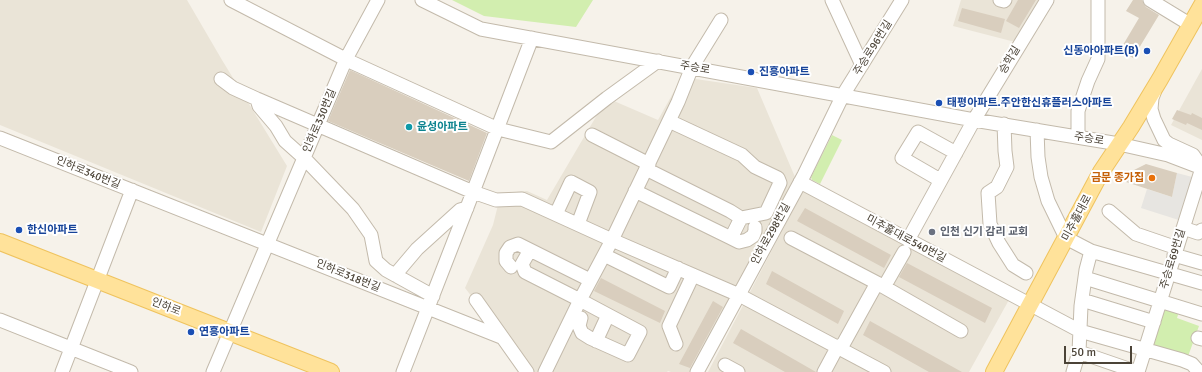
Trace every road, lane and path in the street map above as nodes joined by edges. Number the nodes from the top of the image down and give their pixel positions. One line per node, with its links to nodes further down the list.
1 (231, 0): 15 (street)
2 (378, 0): 15 (street, 인하로330번길)
3 (422, 0): 14 (street, 주승로)
4 (832, 0): 17 (street)
5 (901, 0): 17 (street, 주승로96번길)
6 (1000, 0): 7 (street)
7 (1005, 0)
8 (1046, 0): 23 (street, 승학길)
9 (1098, 0): 30 (street)
10 (1150, 0): 13 (street)
11 (1202, 5): 13 (main road, 미추홀대로)
12 (721, 20): 18 (street)
13 (1191, 25): 20 (main road, 미추홀대로)
14 (532, 38): 16 (street, 주승로); 27 (street)
15 (346, 59): 26 (street, 인하로330번길); 27 (street)
16 (658, 61): 18 (street, 주승로); 27 (street)
17 (862, 65): 21 (street, 주승로96번길)
18 (692, 68): 21 (street, 주승로); 24 (street)
19 (221, 79): 22 (street)
20 (1160, 79): 32 (main road, 미추홀대로); 36 (street)
21 (843, 95): 23 (street, 주승로); 38 (street, 인하로298번길)
22 (257, 99): 26 (street); 34 (street)
23 (974, 120): 25 (street, 주승로); 33 (street)
24 (669, 121): 35 (street); 45 (street)
25 (1004, 124): 28 (street, 주승로); 65 (street)
26 (318, 126): 34 (street, 인하로330번길); 41 (street)
27 (498, 128): 41 (street)
28 (1037, 130): 30 (street, 주승로); 52 (street)
29 (592, 135): 35 (street)
30 (1078, 137): 32 (street, 주승로)
31 (0, 138): 39 (street, 인하로340번길)
32 (1119, 144): 36 (street, 주승로); 52 (main road, 미추홀대로)
33 (956, 153): 37 (street); 37 (street)
34 (304, 158): 55 (street, 인하로330번길); 66 (street)
35 (647, 167): 40 (street); 45 (street)
36 (1202, 168): 48 (street, 주승로69번길)
37 (940, 180): 56 (street)
38 (800, 182): 56 (street, 미추홀대로540번길); 73 (street, 인하로298번길)
39 (132, 190): 55 (street); 69 (street, 인하로340번길)
40 (635, 191): 50 (street); 53 (street)
41 (474, 192): 42 (street); 44 (street)
42 (467, 208): 66 (street); 78 (street)
43 (1109, 211): 59 (street)
44 (556, 214): 46 (street); 46 (street)
45 (741, 218): 50 (street)
46 (578, 224): 53 (street)
47 (755, 227): 50 (street)
48 (1183, 228): 49 (street); 59 (street, 주승로69번길)
49 (1201, 234)
50 (731, 238)
51 (791, 238): 72 (street)
52 (1066, 238): 58 (street); 79 (main road, 미추홀대로)
53 (612, 240): 60 (street); 63 (street)
54 (0, 242): 69 (main road, 인하로)
55 (267, 244): 78 (street, 인하로318번길); 87 (street, 인하로330번길)
56 (906, 246): 72 (street); 79 (street, 미추홀대로540번길)
57 (530, 250): 62 (street); 70 (street); 75 (street)
58 (1091, 251): 64 (street); 68 (street)
59 (1175, 251): 61 (street); 64 (street, 주승로69번길)
60 (604, 255): 63 (street); 70 (street)
61 (1202, 263)
62 (511, 267)
63 (678, 268): 67 (street)
64 (1169, 273): 71 (street); 77 (street, 주승로69번길)
65 (1026, 274)
66 (395, 275): 78 (street)
67 (693, 275): 73 (street); 90 (street)
68 (1085, 278): 76 (street); 77 (street)
69 (97, 280): 87 (main road, 인하로); 92 (street, 인하로340번길)
70 (590, 280): 75 (street)
71 (1202, 283)
72 (881, 285): 85 (street); 91 (street)
73 (739, 295): 91 (street); 103 (street, 인하로298번길)
74 (476, 300): 88 (street)
75 (580, 300): 81 (street); 102 (street)
76 (1082, 300): 84 (street); 86 (street)
77 (1160, 301): 80 (street); 84 (street, 주승로69번길)
78 (430, 302): 88 (street, 인하로318번길); 100 (street)
79 (1030, 304): 86 (street, 미추홀대로540번길); 107 (main road, 미추홀대로)
80 (1202, 314)
81 (608, 315): 89 (street); 89 (street)
82 (581, 318): 89 (street)
83 (0, 320): 92 (street)
84 (1154, 322): 93 (street, 주승로69번길)
85 (961, 331)
86 (1080, 331): 93 (street, 미추홀대로540번길); 94 (street)
87 (230, 332): 98 (street, 인하로330번길); 99 (main road, 인하로)
88 (501, 336): 101 (street)
89 (596, 341)
90 (676, 344)
91 (840, 347): 105 (street); 106 (street)
92 (71, 348): 96 (street, 인하로340번길); 97 (street)
93 (1145, 350): 109 (street, 주승로69번길); 110 (street, 미추홀대로540번길)
94 (1079, 352): 108 (street); 109 (street)
95 (725, 365): 104 (street)
96 (62, 372)
97 (131, 372)
98 (213, 372)
99 (331, 372)
100 (403, 372)
101 (526, 372)
102 (545, 372)
103 (697, 372)
104 (738, 372)
105 (824, 372)
106 (884, 372)
107 (994, 372)
108 (1073, 372)
109 (1138, 372)
110 (1199, 372)

